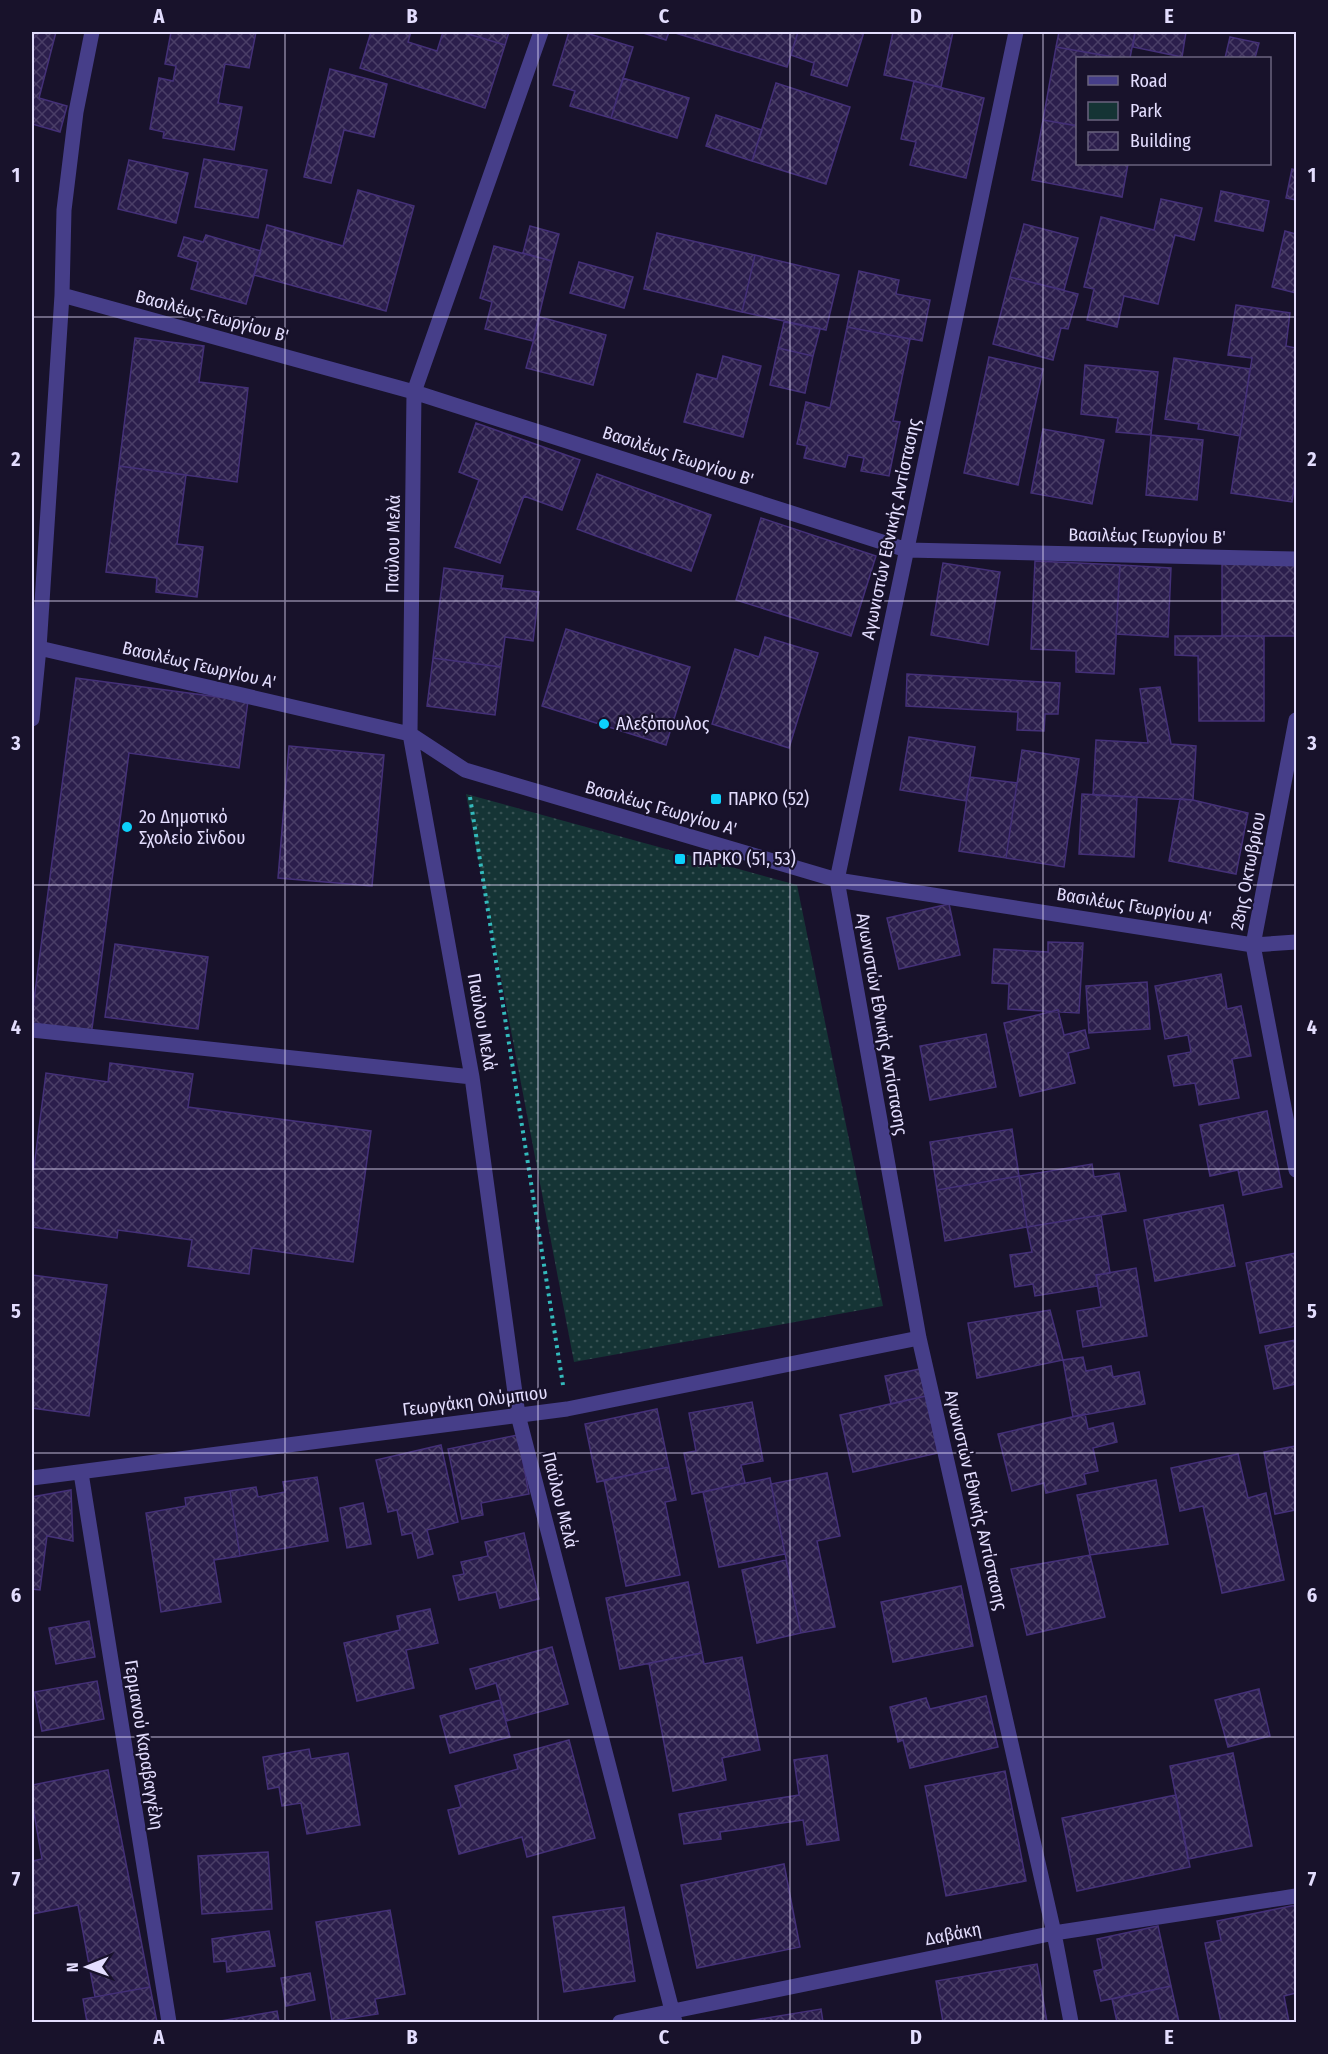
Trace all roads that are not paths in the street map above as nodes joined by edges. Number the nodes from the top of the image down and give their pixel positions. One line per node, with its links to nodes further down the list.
1 (92, 32): 4 (street)
2 (541, 32): 5 (street, Παύλου Μελά)
3 (1016, 32): 6 (street, Αγωνιστών Εθνικής Αντίστασης)
4 (62, 295): 5 (street, Βασιλέως Γεωργίου Β'); 8 (street)
5 (414, 392): 6 (street, Βασιλέως Γεωργίου Β'); 11 (street, Παύλου Μελά)
6 (907, 550): 7 (street, Βασιλέως Γεωργίου Β'); 12 (street, Αγωνιστών Εθνικής Αντίστασης)
7 (1296, 559)
8 (35, 647): 9 (street); 11 (street, Βασιλέως Γεωργίου Α')
9 (32, 719)
10 (1296, 720): 14 (street, 28ης Οκτωβρίου)
11 (410, 734): 12 (street, Βασιλέως Γεωργίου Α'); 16 (street, Παύλου Μελά)
12 (837, 879): 14 (street, Βασιλέως Γεωργίου Α'); 18 (street, Αγωνιστών Εθνικής Αντίστασης)
13 (1296, 942): 14 (street, Βασιλέως Γεωργίου Α')
14 (1253, 945): 17 (street, 28ης Οκτωβρίου)
15 (32, 1030): 16 (street)
16 (472, 1077): 19 (street, Παύλου Μελά)
17 (1296, 1170)
18 (919, 1338): 19 (street, Γεωργάκη Ολύμπιου); 23 (street, Αγωνιστών Εθνικής Αντίστασης)
19 (518, 1414): 20 (street, Γεωργάκη Ολύμπιου); 24 (street, Παύλου Μελά)
20 (81, 1473): 21 (street, Γεωργάκη Ολύμπιου); 25 (street, Γερμανού Καραβαγγέλη)
21 (32, 1478)
22 (1296, 1896): 23 (street, Δαβάκη)
23 (1053, 1933): 24 (street, Δαβάκη); 27 (street, Αγωνιστών Εθνικής Αντίστασης)
24 (673, 2017): 26 (street, Δαβάκη)
25 (169, 2022)
26 (620, 2022)
27 (1071, 2022)

